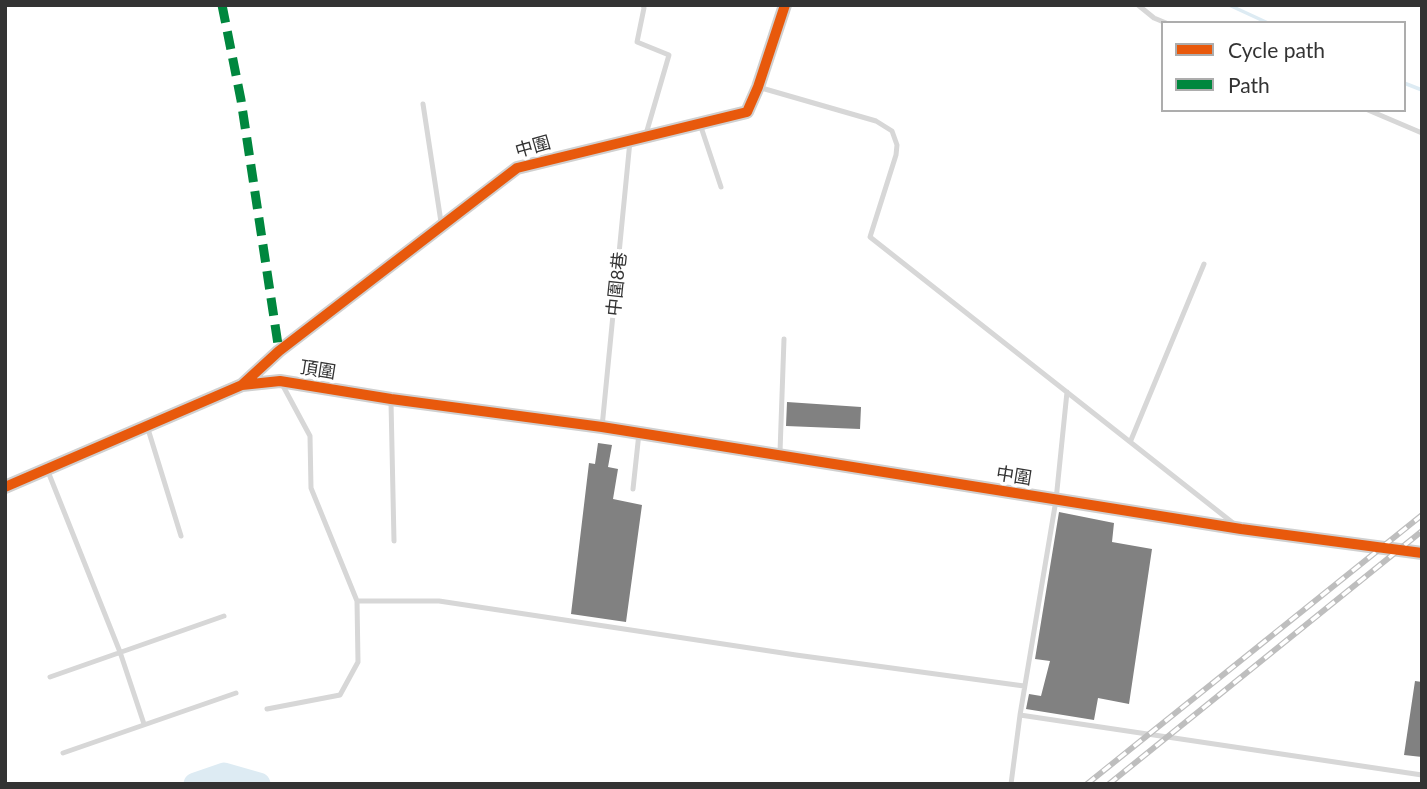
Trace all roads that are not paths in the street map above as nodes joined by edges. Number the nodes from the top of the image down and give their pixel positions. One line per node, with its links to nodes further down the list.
1 (643, 5): 10 (lane)
2 (785, 5): 5 (street, 中圍)
3 (1138, 5): 4 (lane)
4 (1161, 21)
5 (758, 87): 8 (street, 中圍); 18 (lane)
6 (423, 104): 13 (lane)
7 (1373, 112): 9 (lane)
8 (700, 124): 10 (street, 中圍); 12 (lane)
9 (1422, 133)
10 (646, 137): 11 (street, 中圍)
11 (630, 141): 13 (street, 中圍); 21 (lane, 中圍8巷)
12 (721, 187)
13 (442, 225): 17 (street, 中圍)
14 (1204, 264): 23 (lane)
15 (783, 339): 24 (lane)
16 (280, 381): 17 (street, 頂圍); 19 (street, 頂圍); 33 (lane)
17 (242, 385): 20 (street, 頂圍)
18 (1067, 392): 23 (lane); 28 (lane)
19 (391, 399): 21 (street, 頂圍); 31 (lane)
20 (147, 426): 25 (street, 頂圍); 30 (lane)
21 (602, 427): 22 (street, 中圍)
22 (639, 433): 24 (street, 中圍); 27 (lane)
23 (1131, 440): 29 (lane)
24 (779, 455): 28 (street, 中圍)
25 (47, 468): 26 (street, 頂圍); 35 (lane)
26 (5, 487)
27 (633, 489)
28 (1056, 500): 29 (street, 中圍); 37 (lane)
29 (1241, 529): 32 (street, 中圍)
30 (181, 536)
31 (394, 541)
32 (1422, 553)
33 (357, 601): 37 (lane); 39 (lane)
34 (224, 616): 35 (lane)
35 (120, 652): 36 (lane); 41 (lane)
36 (50, 677)
37 (1024, 686): 40 (lane)
38 (236, 692): 41 (lane)
39 (267, 709)
40 (1020, 715): 43 (lane); 44 (lane)
41 (145, 724): 42 (lane)
42 (63, 753)
43 (1422, 775)
44 (1011, 784)

